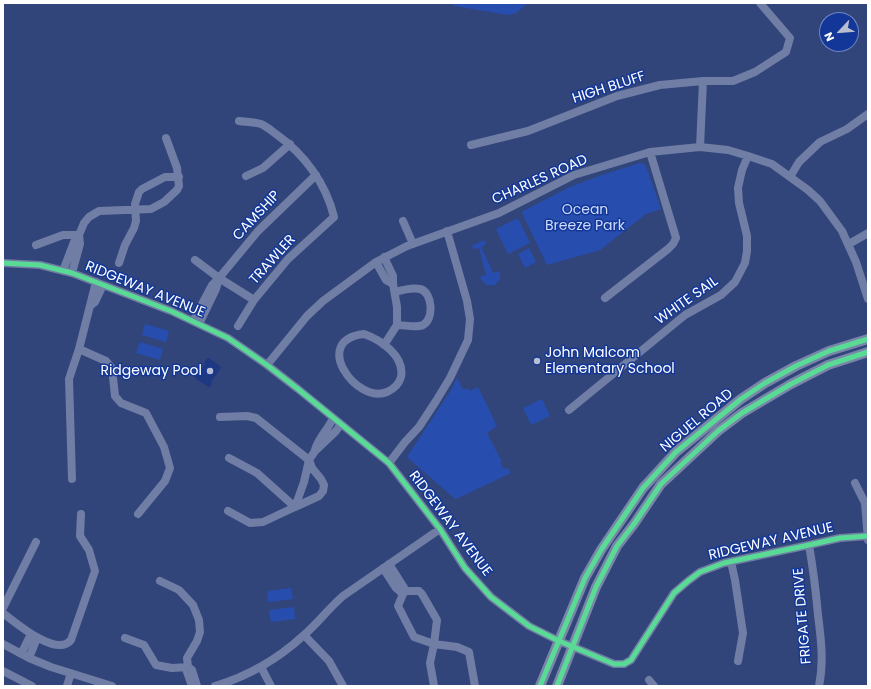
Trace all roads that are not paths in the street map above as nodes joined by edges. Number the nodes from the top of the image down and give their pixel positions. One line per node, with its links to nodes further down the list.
1 (760, 3): 2 (street, HIGH BLUFF)
2 (703, 81): 7 (street, HIGH BLUFF); 8 (street)
3 (868, 114): 14 (street)
4 (239, 121): 6 (street)
5 (166, 138): 12 (street)
6 (290, 144): 11 (street); 13 (street)
7 (471, 145)
8 (700, 147): 9 (street, CHARLES ROAD); 10 (street, CHARLES ROAD)
9 (650, 152): 17 (street, CHARLES ROAD); 31 (street)
10 (748, 156): 14 (street, CHARLES ROAD); 42 (street, WHITE SAIL)
11 (316, 175): 28 (street, CAMSHIP); 33 (street, TRAWLER)
12 (178, 176): 15 (street); 15 (street)
13 (246, 176)
14 (790, 177): 21 (street, CHARLES ROAD)
15 (136, 209): 19 (street); 26 (street)
16 (405, 221): 20 (street)
17 (447, 231): 20 (street, CHARLES ROAD); 49 (street)
18 (868, 233): 21 (street)
19 (79, 235): 22 (street); 27 (street)
20 (415, 243): 23 (street, CHARLES ROAD)
21 (849, 244): 32 (street, CHARLES ROAD)
22 (36, 245)
23 (380, 259): 30 (street); 41 (street, CHARLES ROAD)
24 (195, 260): 28 (street)
25 (3, 263): 27 (street, RIDGEWAY AVENUE)
26 (119, 263)
27 (68, 272): 29 (street, RIDGEWAY AVENUE)
28 (219, 278): 33 (street); 34 (street, CAMSHIP)
29 (99, 283): 34 (street, RIDGEWAY AVENUE); 39 (street)
30 (394, 288): 35 (street); 35 (street)
31 (605, 298)
32 (868, 299)
33 (254, 300): 36 (street, TRAWLER)
34 (196, 322): 41 (street, RIDGEWAY AVENUE)
35 (397, 325): 38 (street)
36 (238, 326)
37 (868, 338): 70 (main road, NIGUEL ROAD)
38 (384, 345): 38 (street)
39 (79, 349): 50 (street); 55 (street)
40 (868, 352): 73 (main road, NIGUEL ROAD)
41 (266, 365): 44 (street, RIDGEWAY AVENUE)
42 (570, 410)
43 (220, 417): 48 (street)
44 (333, 418): 45 (street, RIDGEWAY AVENUE); 46 (street)
45 (341, 424): 46 (street); 49 (street, RIDGEWAY AVENUE)
46 (315, 451): 48 (street)
47 (229, 458): 52 (street)
48 (309, 460): 52 (street); 52 (street)
49 (389, 463): 56 (street, RIDGEWAY AVENUE)
50 (72, 479)
51 (855, 483): 57 (street)
52 (295, 507): 53 (street)
53 (228, 511)
54 (81, 514): 68 (street)
55 (138, 514)
56 (440, 529): 62 (street); 70 (street, RIDGEWAY AVENUE)
57 (868, 536): 58 (street); 60 (street, RIDGEWAY AVENUE)
58 (868, 540)
59 (36, 542): 65 (street)
60 (809, 545): 61 (street, RIDGEWAY AVENUE); 92 (street, FRIGATE DRIVE)
61 (731, 562): 73 (street, RIDGEWAY AVENUE); 75 (street)
62 (386, 566): 64 (street); 67 (street)
63 (160, 581): 76 (street)
64 (404, 592): 72 (street); 72 (street)
65 (3, 608)
66 (3, 614): 68 (street)
67 (304, 635): 77 (street); 87 (street)
68 (34, 636): 74 (street)
69 (126, 638): 76 (street)
70 (559, 642): 73 (street, RIDGEWAY AVENUE); 90 (main road, NIGUEL ROAD)
71 (3, 644): 74 (street)
72 (434, 644): 88 (street); 89 (street)
73 (572, 646): 91 (main road, NIGUEL ROAD)
74 (25, 656): 79 (street)
75 (738, 661)
76 (188, 667): 83 (street); 84 (street)
77 (261, 668): 85 (street); 86 (street)
78 (3, 671): 80 (street)
79 (71, 673): 81 (street); 82 (street)
80 (32, 686)
81 (66, 686)
82 (112, 686)
83 (192, 686)
84 (197, 686)
85 (215, 686)
86 (271, 686)
87 (343, 686)
88 (434, 686)
89 (475, 686)
90 (540, 686)
91 (557, 686)
92 (819, 686)

